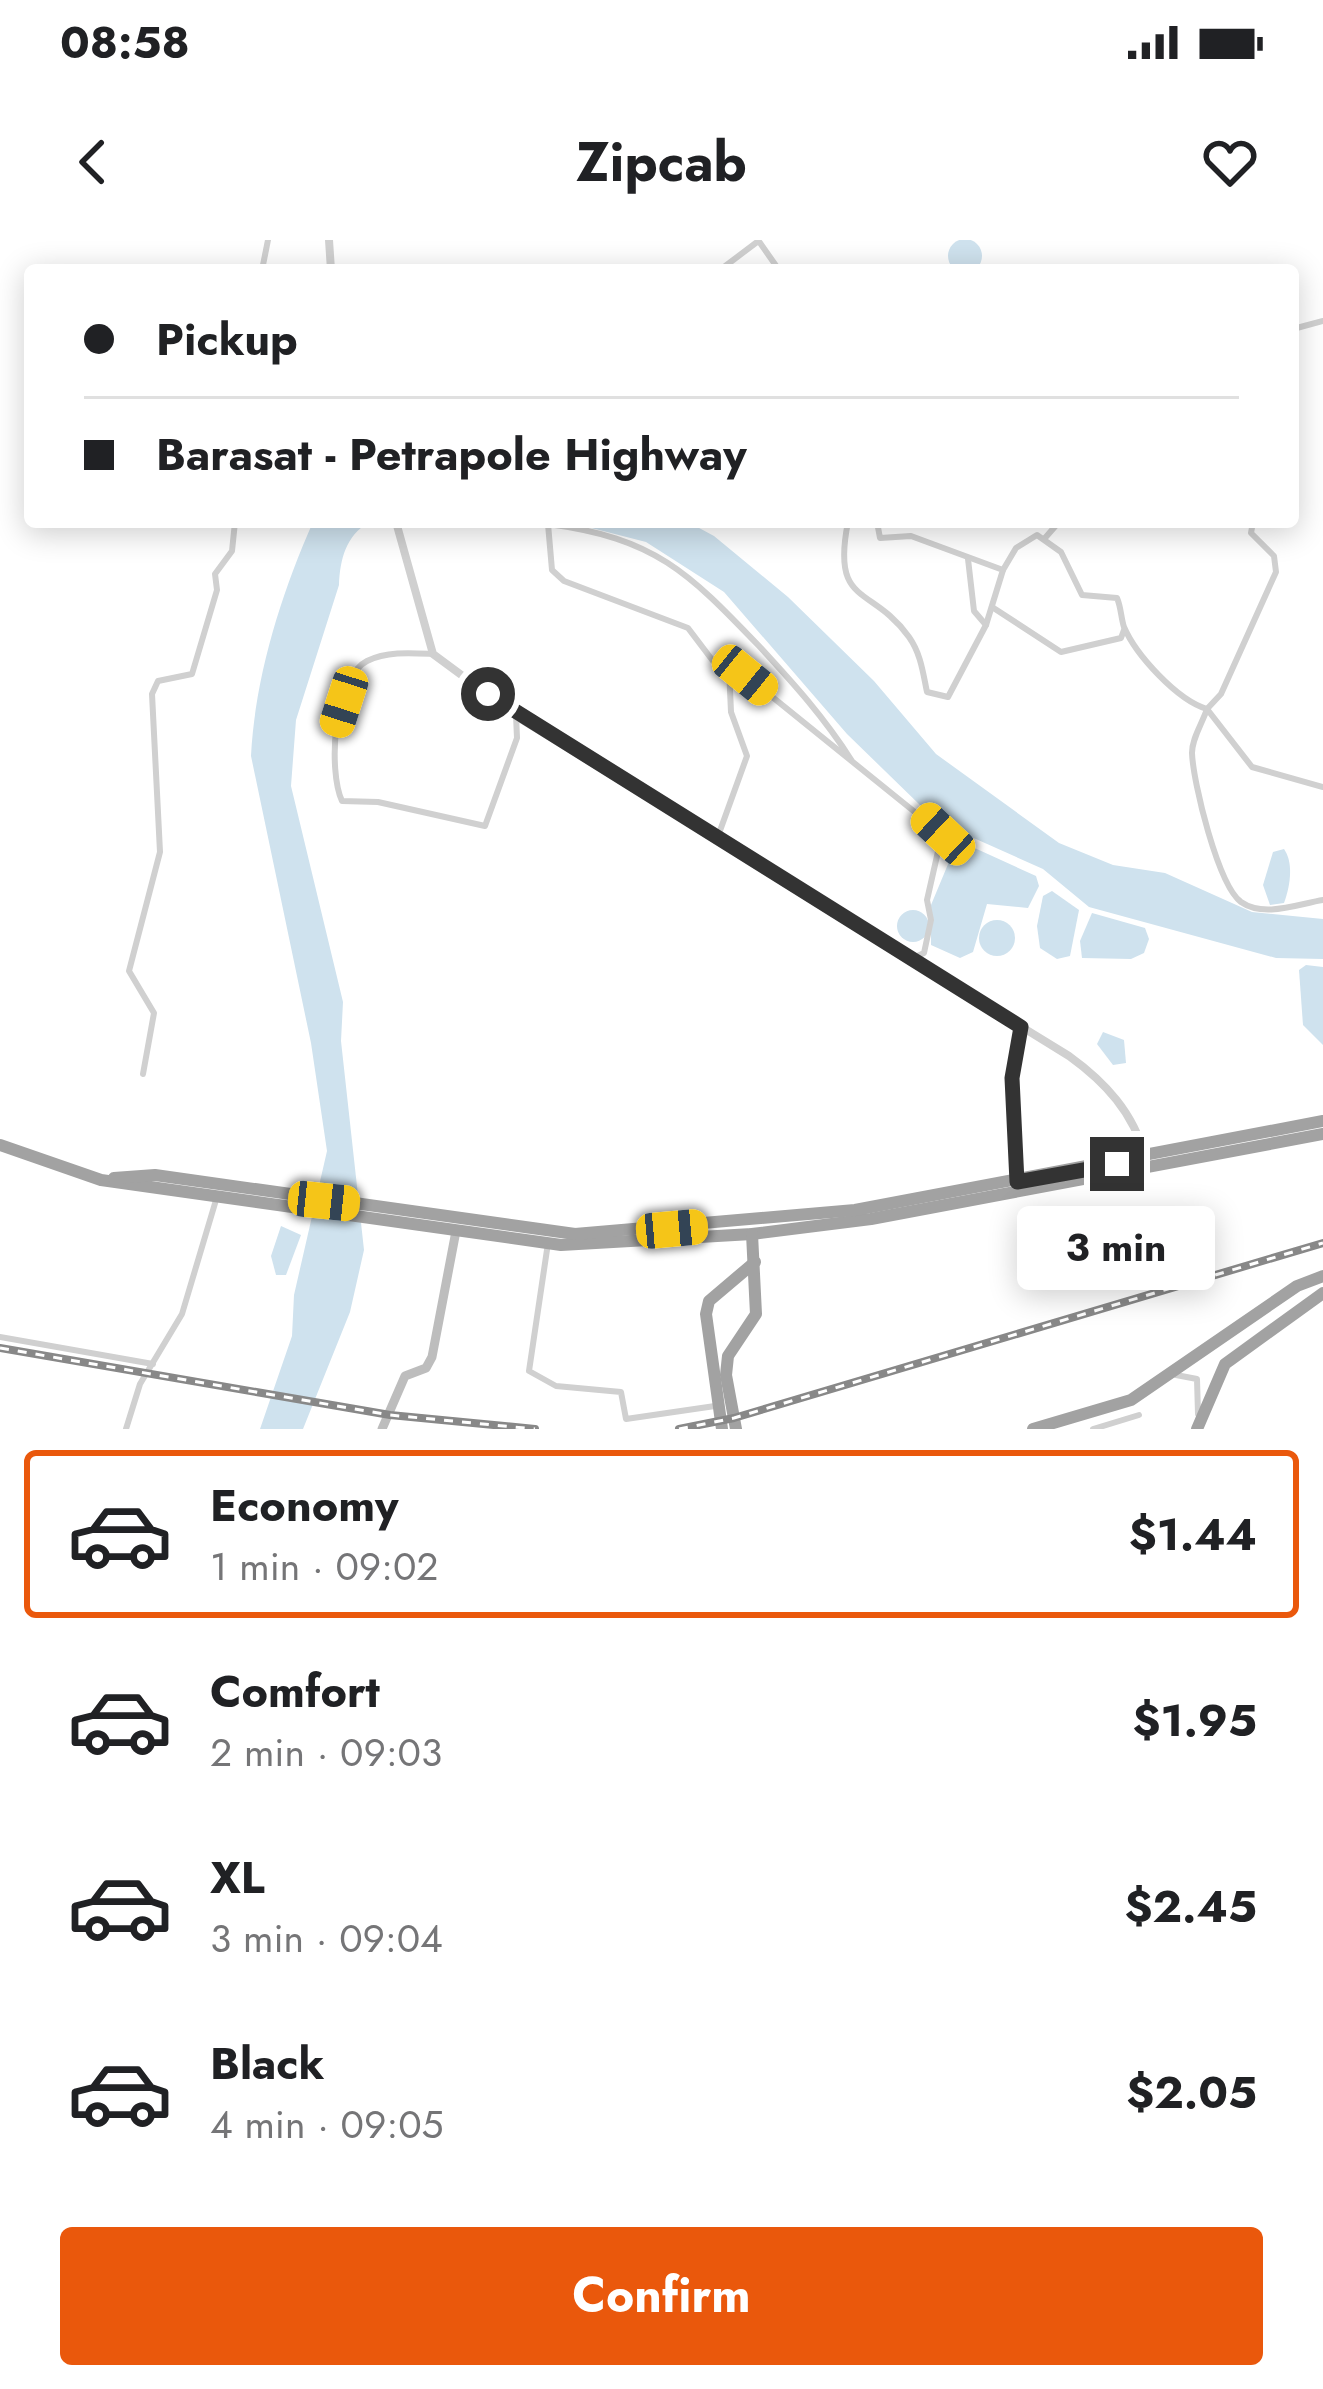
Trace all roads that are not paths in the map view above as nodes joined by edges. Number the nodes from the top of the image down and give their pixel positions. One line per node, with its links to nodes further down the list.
1 (758, 241): 2 (street)
2 (728, 264)
3 (234, 528): 28 (street)
4 (397, 528): 18 (street)
5 (548, 528): 19 (street)
6 (568, 528): 22 (street)
7 (846, 528): 16 (street)
8 (878, 528): 13 (street)
9 (1047, 528): 12 (street)
10 (1054, 528): 12 (street)
11 (1252, 528): 20 (street)
12 (1046, 538): 14 (street); 17 (street)
13 (968, 559): 14 (street); 16 (street)
14 (1003, 571): 15 (street)
15 (992, 607): 16 (street); 17 (street)
16 (986, 625)
17 (1124, 627): 20 (street)
18 (434, 654): 21 (street); 21 (street)
19 (729, 668): 22 (street); 24 (street)
20 (1207, 710): 23 (street); 25 (street)
21 (516, 715): 24 (street)
22 (852, 761): 26 (street)
23 (1323, 787)
24 (716, 839): 26 (street)
25 (1323, 901)
26 (913, 958): 27 (street)
27 (1021, 1027): 32 (street); 34 (street)
28 (143, 1074)
29 (1323, 1121): 32 (highway)
30 (1323, 1134): 39 (highway)
31 (0, 1145): 33 (highway)
32 (1145, 1159): 34 (highway)
33 (101, 1180): 35 (highway); 36 (highway)
34 (1017, 1182): 37 (highway)
35 (216, 1198): 36 (highway); 45 (street)
36 (271, 1200): 37 (highway)
37 (390, 1215): 38 (highway)
38 (456, 1231): 40 (highway); 52 (main road)
39 (752, 1234): 40 (highway); 41 (highway)
40 (548, 1244): 47 (street)
41 (755, 1262): 47 (highway); 54 (highway)
42 (1323, 1276): 46 (highway)
43 (1323, 1293): 50 (highway)
44 (0, 1337): 45 (street)
45 (153, 1364): 51 (street)
46 (1172, 1376): 49 (highway); 50 (street)
47 (718, 1405): 53 (highway)
48 (1138, 1414): 49 (street)
49 (1105, 1418): 55 (highway); 56 (street)
50 (1197, 1427)
51 (126, 1429)
52 (382, 1429)
53 (722, 1429)
54 (736, 1429)
55 (1033, 1429)
56 (1093, 1429)

